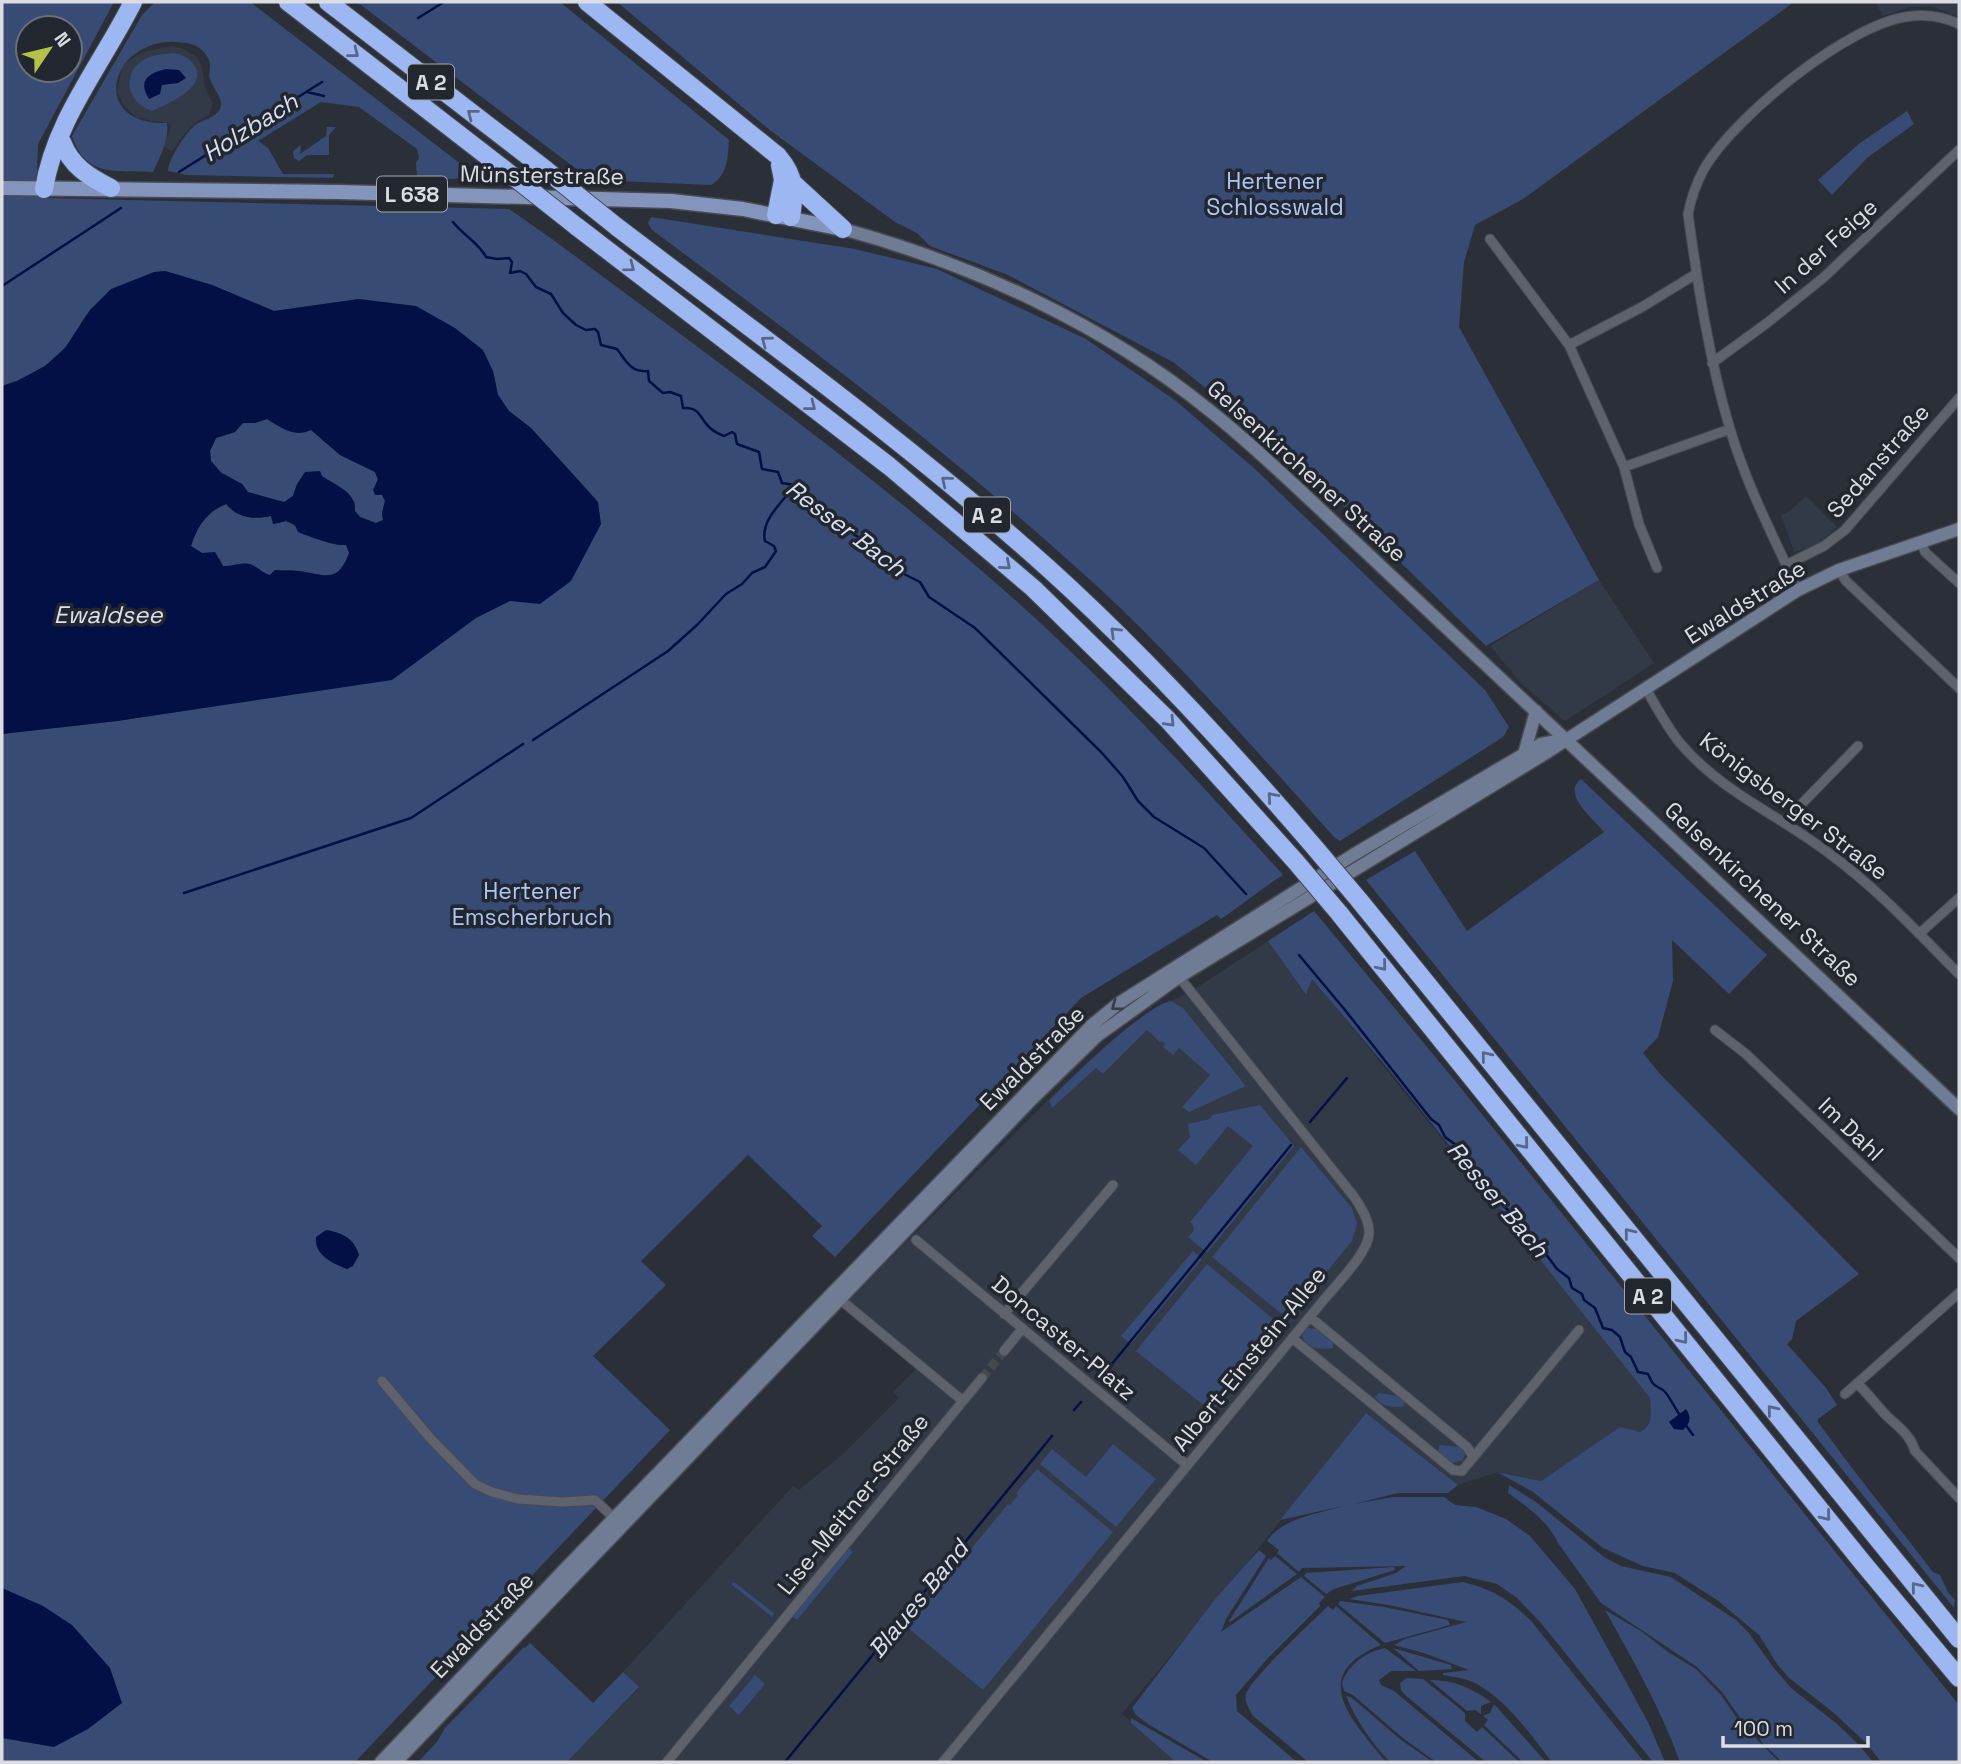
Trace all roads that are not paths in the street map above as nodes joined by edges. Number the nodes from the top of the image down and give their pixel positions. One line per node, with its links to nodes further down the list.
1 (282, 2): 5 (highway)
2 (587, 2): 9 (highway)
3 (132, 4): 7 (highway)
4 (331, 4): 65 (highway, A 2, one-way to 4, bridge)
5 (294, 7): 66 (highway, A 2, one-way to 66, bridge)
6 (1959, 24): 19 (street)
7 (76, 105): 8 (highway); 14 (highway)
8 (62, 142): 13 (highway); 14 (highway)
9 (771, 150): 11 (highway); 16 (highway)
10 (1959, 150): 21 (street, In der Feige)
11 (794, 184): 16 (highway); 17 (highway)
12 (2, 187): 14 (main road, Münsterstraße / L 638)
13 (111, 188): 14 (main road, Münsterstraße / L 638); 15 (main road, Münsterstraße / L 638)
14 (50, 189)
15 (704, 204): 16 (main road, Gelsenkirchener Straße / L 638)
16 (783, 216): 17 (main road, Gelsenkirchener Straße / L 638)
17 (844, 229): 34 (main road, Gelsenkirchener Straße / L 638)
18 (1490, 239): 20 (street)
19 (1696, 274): 20 (street); 21 (street)
20 (1569, 345): 24 (street)
21 (1712, 363): 23 (street)
22 (1959, 398): 27 (street, Sedanstraße)
23 (1730, 429): 24 (street); 27 (street)
24 (1624, 467): 28 (street)
25 (1959, 529): 26 (main road, Ewaldstraße)
26 (1920, 542): 29 (main road, Ewaldstraße); 30 (street)
27 (1786, 565): 31 (street)
28 (1657, 568)
29 (1839, 570): 31 (main road, Ewaldstraße); 32 (street)
30 (1959, 583)
31 (1798, 590): 33 (main road, Ewaldstraße)
32 (1959, 688)
33 (1646, 690): 35 (main road, Ewaldstraße); 38 (street, Königsberger Straße)
34 (1535, 711): 35 (main road, Gelsenkirchener Straße / L 638); 37 (main road)
35 (1567, 739): 37 (main road, Ewaldstraße); 41 (main road, Ewaldstraße); 44 (main road, Gelsenkirchener Straße)
36 (1857, 746): 38 (street)
37 (1524, 754): 41 (main road, Ewaldstraße)
38 (1784, 822): 40 (street, Königsberger Straße)
39 (1959, 898): 40 (street)
40 (1919, 934): 42 (street, Königsberger Straße)
41 (1176, 973): 49 (main road, Ewaldstraße); 51 (street, Albert-Einstein-Allee)
42 (1959, 974)
43 (1715, 1030): 47 (street, Im Dahl)
44 (1959, 1109)
45 (1113, 1185): 50 (street)
46 (916, 1240): 50 (street, Doncaster-Platz)
47 (1959, 1258)
48 (1959, 1293): 58 (street)
49 (837, 1297): 60 (street); 64 (main road, Ewaldstraße)
50 (1004, 1314): 52 (street, Doncaster-Platz)
51 (1310, 1317): 54 (street, Albert-Einstein-Allee); 61 (street)
52 (1022, 1329): 55 (street); 62 (street, Doncaster-Platz)
53 (1578, 1330): 61 (street)
54 (1292, 1338): 61 (street); 62 (street, Albert-Einstein-Allee)
55 (1004, 1351)
56 (982, 1378): 60 (street, Lise-Meitner-Straße)
57 (382, 1381): 64 (street)
58 (1858, 1384): 59 (street); 63 (street)
59 (1845, 1394)
60 (962, 1401): 69 (street, Lise-Meitner-Straße)
61 (1474, 1456)
62 (1187, 1465): 70 (street, Albert-Einstein-Allee)
63 (1959, 1498)
64 (618, 1522): 67 (main road, Ewaldstraße); 68 (main road, Ewaldstraße)
65 (1959, 1639)
66 (1959, 1678)
67 (382, 1762)
68 (396, 1762)
69 (667, 1762)
70 (943, 1762)

